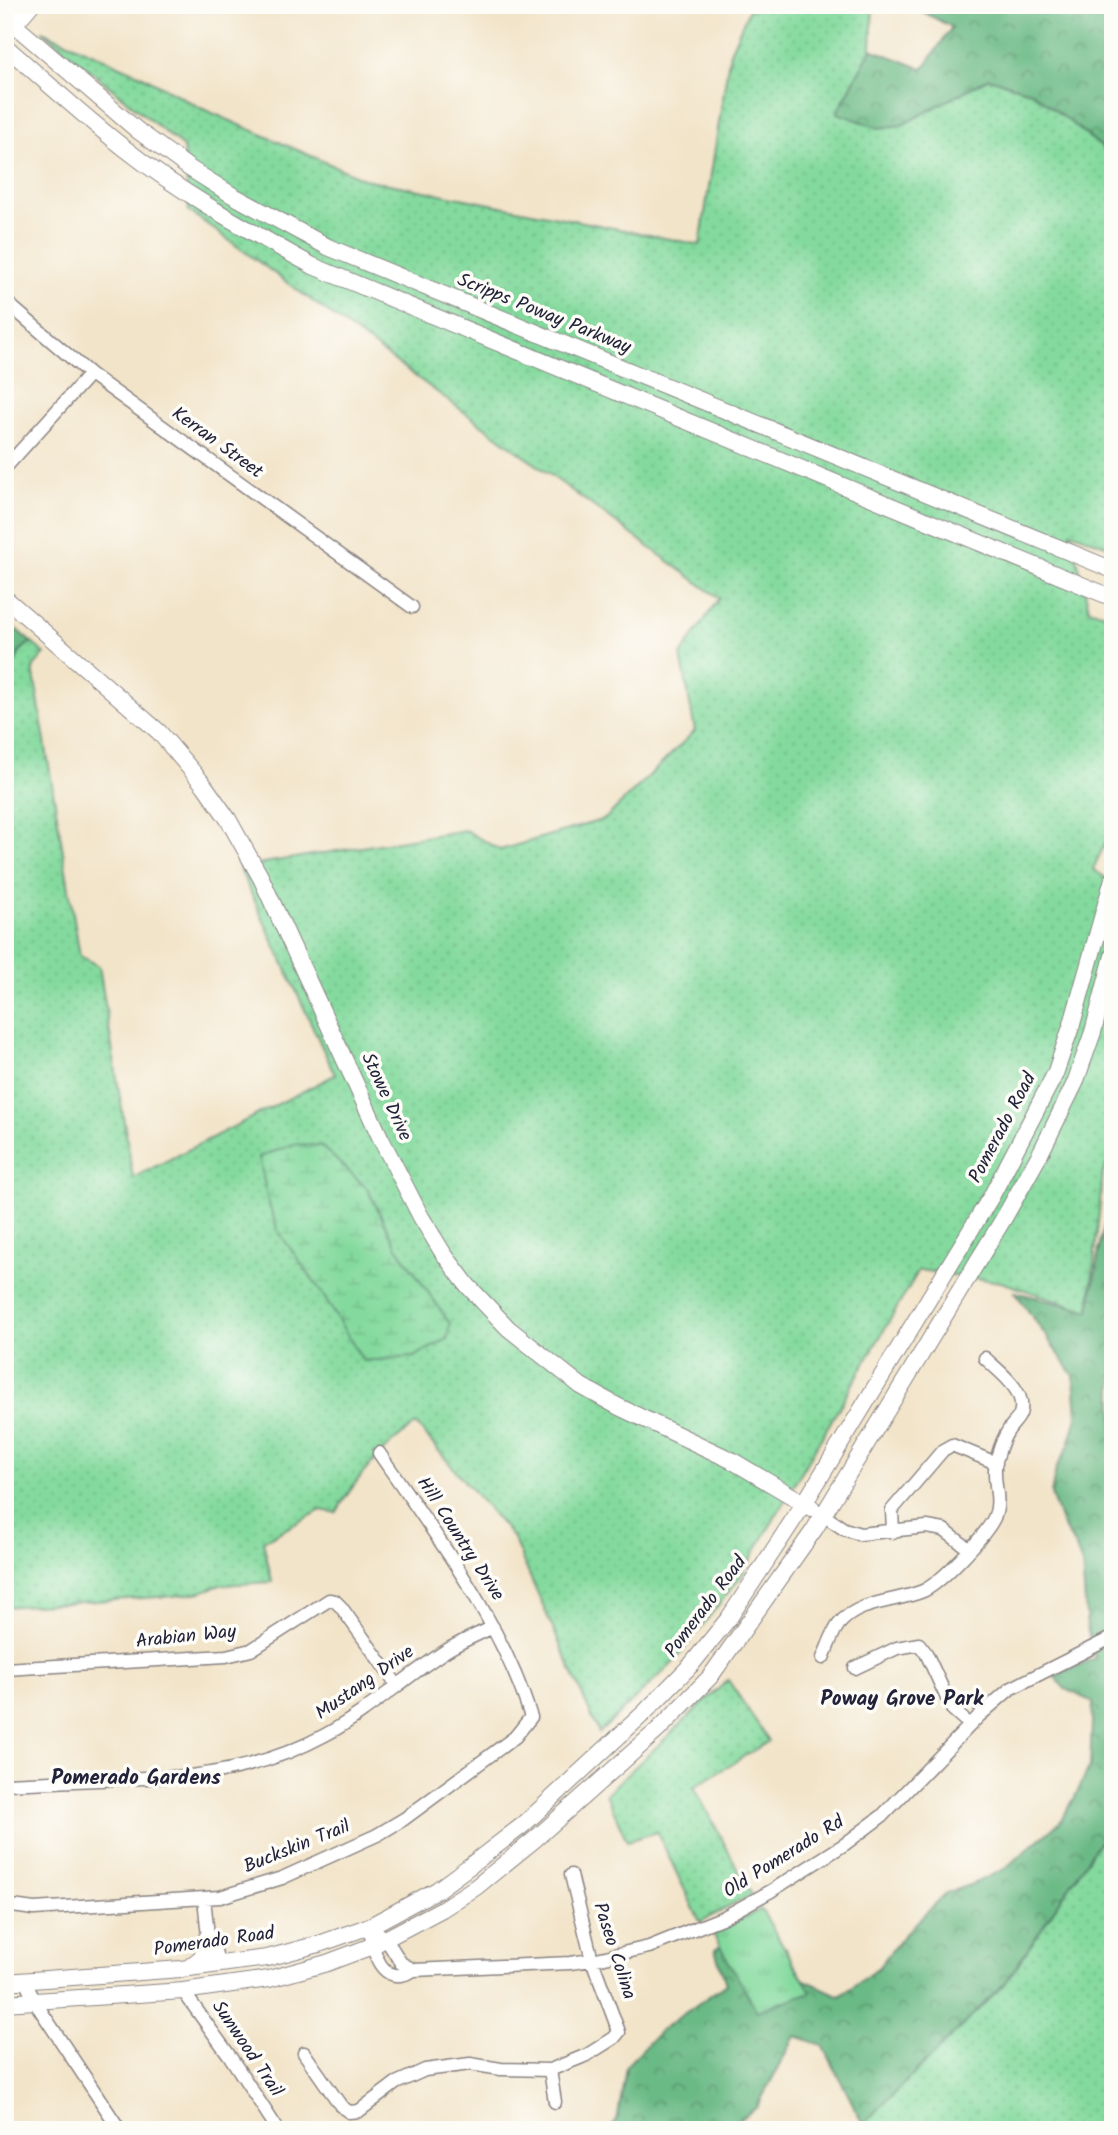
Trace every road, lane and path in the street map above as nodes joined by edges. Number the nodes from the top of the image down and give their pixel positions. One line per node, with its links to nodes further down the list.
1 (31, 5): 2 (main road)
2 (8, 26): 7 (main road, Scripps Poway Parkway)
3 (5, 46): 9 (main road)
4 (5, 301): 5 (street, Kerran Street)
5 (90, 373): 6 (street); 10 (street, Kerran Street)
6 (5, 468)
7 (1113, 570)
8 (5, 598): 16 (main road, Stowe Drive)
9 (1113, 598)
10 (412, 607)
11 (1113, 879): 16 (main road, Pomerado Road)
12 (1113, 956): 17 (main road)
13 (985, 1357): 15 (street)
14 (379, 1453): 20 (street, Hill Country Drive)
15 (996, 1463): 18 (street); 19 (street)
16 (804, 1503): 17 (main road, Stowe Drive); 32 (main road, Pomerado Road)
17 (823, 1515): 18 (street); 34 (main road)
18 (893, 1532): 19 (street)
19 (969, 1549): 22 (street)
20 (493, 1628): 25 (street, Mustang Drive); 26 (street, Hill Country Drive)
21 (1113, 1637): 27 (street, Old Pomerado Rd)
22 (823, 1658)
23 (855, 1668): 27 (street)
24 (5, 1669): 25 (street, Arabian Way)
25 (397, 1685): 28 (street, Mustang Drive)
26 (526, 1726): 30 (street, Buckskin Trail)
27 (970, 1726): 35 (street, Old Pomerado Rd)
28 (5, 1784)
29 (571, 1875): 35 (street, Paseo Colina)
30 (204, 1898): 31 (street, Buckskin Trail); 33 (street)
31 (5, 1905)
32 (370, 1926): 34 (street); 36 (main road, Pomerado Road)
33 (208, 1936): 36 (street); 37 (main road)
34 (379, 1943): 38 (street); 38 (street, Old Pomerado Rd); 41 (main road)
35 (592, 1960): 38 (street, Old Pomerado Rd); 45 (street, Paseo Colina)
36 (218, 1965): 37 (main road, Pomerado Road); 41 (main road)
37 (186, 1969): 39 (main road, Pomerado Road)
38 (414, 1970)
39 (24, 1981): 40 (main road, Pomerado Road); 42 (street)
40 (5, 1982)
41 (183, 1991): 42 (main road); 48 (street, Sunwood Trail)
42 (35, 2002): 43 (main road); 47 (street)
43 (5, 2003)
44 (304, 2053): 45 (street)
45 (550, 2070): 46 (street)
46 (555, 2102)
47 (120, 2130)
48 (278, 2130)

